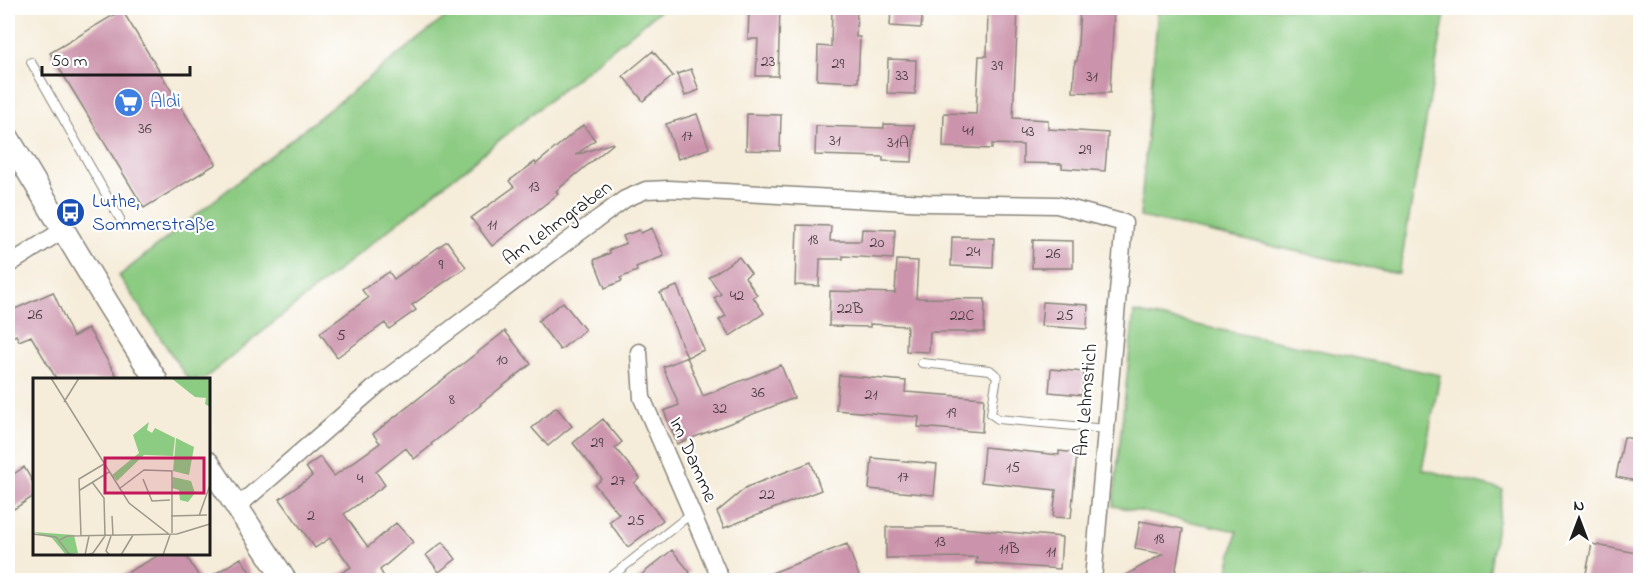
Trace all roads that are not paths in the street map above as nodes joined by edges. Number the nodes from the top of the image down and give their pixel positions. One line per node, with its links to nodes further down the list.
1 (31, 62): 3 (lane)
2 (8, 138): 5 (street)
3 (120, 219)
4 (1124, 223): 10 (street, Am Lehmstich); 12 (street, Am Lehmgraben)
5 (63, 230): 6 (street); 9 (street)
6 (8, 265)
7 (639, 352): 13 (street, Im Damme)
8 (922, 363): 10 (lane)
9 (155, 378)
10 (1106, 429): 17 (street, Am Lehmstich)
11 (210, 466): 12 (street)
12 (237, 507): 14 (street)
13 (692, 513): 15 (lane); 16 (street, Im Damme)
14 (285, 580)
15 (607, 580)
16 (721, 580)
17 (1093, 580)

